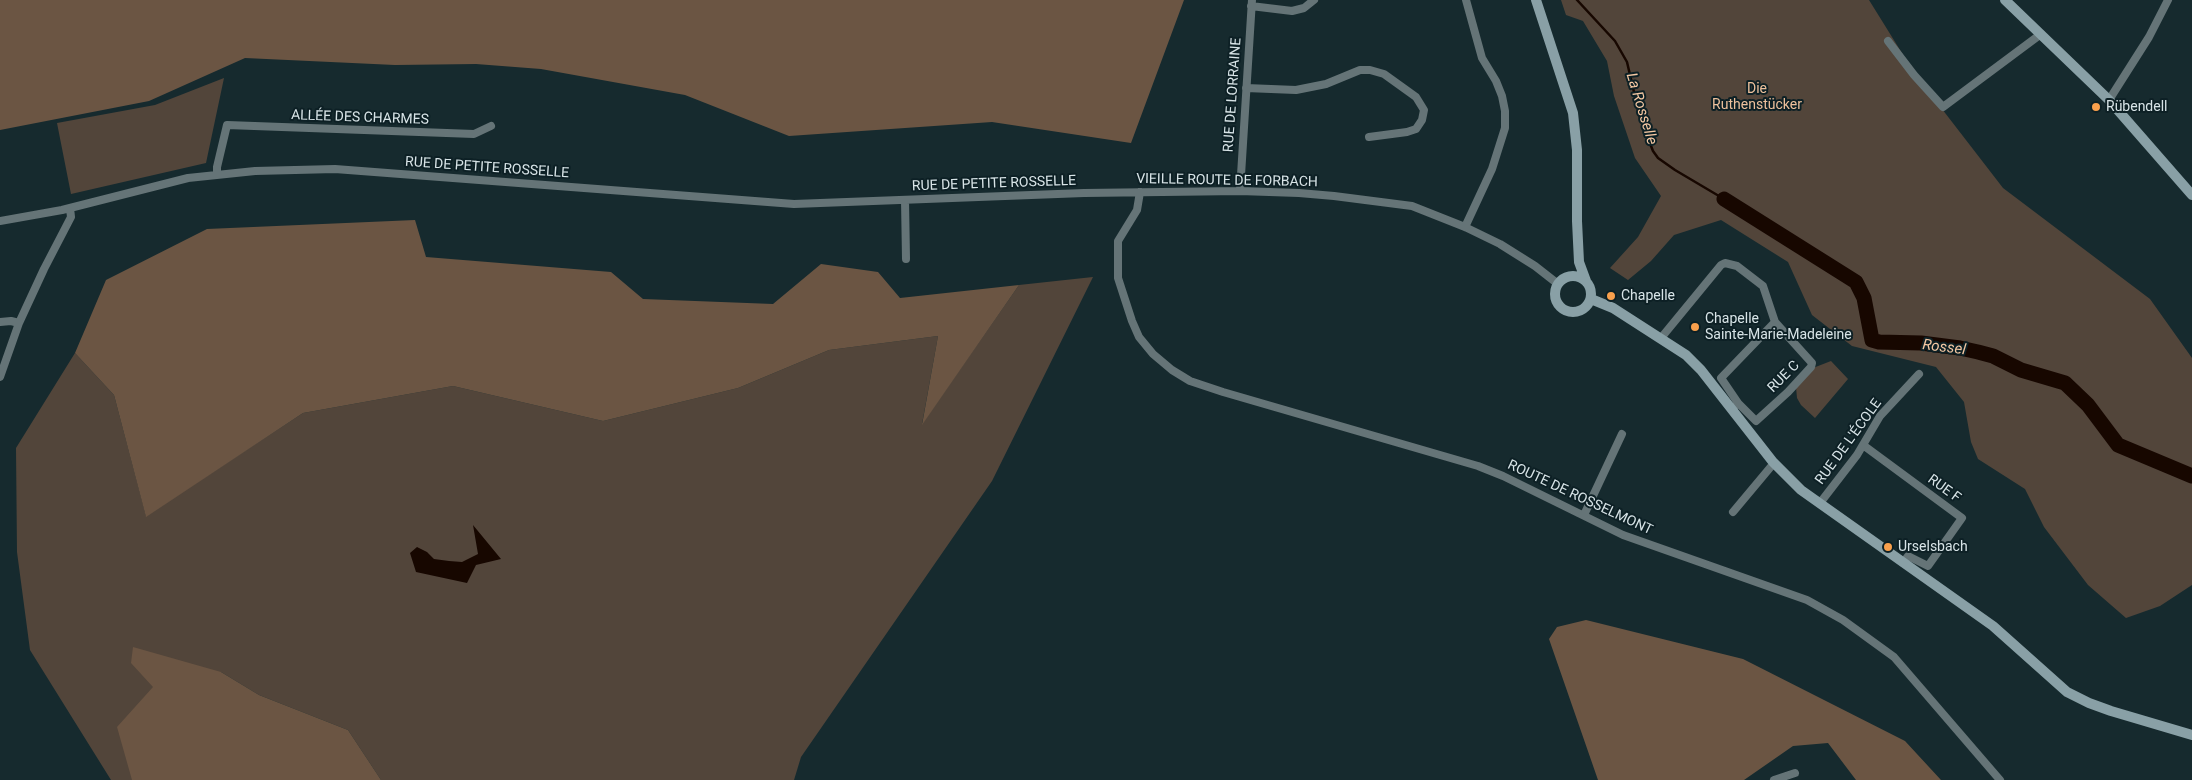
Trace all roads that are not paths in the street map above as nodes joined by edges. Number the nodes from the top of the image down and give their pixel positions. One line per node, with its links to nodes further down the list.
1 (1314, 0): 6 (street)
2 (1466, 0): 21 (street)
3 (1536, 0): 23 (main road)
4 (2005, 0): 7 (main road)
5 (2168, 0): 10 (street)
6 (1252, 3): 9 (street, RUE DE LORRAINE)
7 (2041, 34): 8 (street); 10 (main road)
8 (1888, 41)
9 (1246, 88): 12 (street); 14 (street, RUE DE LORRAINE)
10 (2109, 100): 17 (main road)
11 (490, 126): 13 (street, ALLÉE DES CHARMES)
12 (1370, 137)
13 (217, 174): 18 (street, RUE DE PETITE ROSSELLE); 19 (street, RUE DE PETITE ROSSELLE)
14 (1240, 191): 15 (street, VIEILLE ROUTE DE FORBACH); 21 (street, VIEILLE ROUTE DE FORBACH)
15 (1140, 192): 16 (street, VIEILLE ROUTE DE FORBACH); 40 (street, ROUTE DE ROSSELMONT)
16 (1084, 193): 18 (street, RUE DE PETITE ROSSELLE)
17 (2192, 195)
18 (905, 200): 22 (street, RUE DE PETITE ROSSELLE)
19 (70, 208): 20 (street, RUE DE PETITE ROSSELLE); 30 (street)
20 (0, 221)
21 (1465, 227): 26 (street, VIEILLE ROUTE DE FORBACH)
22 (906, 259)
23 (1580, 262): 24 (main road); 25 (main road)
24 (1570, 276): 25 (main road); 26 (main road)
25 (1586, 281): 27 (main road)
26 (1558, 284): 27 (main road)
27 (1591, 299): 31 (main road)
28 (0, 322): 30 (street)
29 (1776, 322): 31 (street); 34 (street); 34 (street, RUE C)
30 (19, 323): 33 (street)
31 (1661, 338): 34 (main road)
32 (1919, 374): 36 (street, RUE DE L'ÉCOLE)
33 (0, 377)
34 (1735, 406): 37 (main road)
35 (1622, 434): 40 (street)
36 (1863, 445): 38 (street, RUE DE L'ÉCOLE); 41 (street, RUE F)
37 (1774, 463): 38 (main road); 39 (street)
38 (1820, 503): 41 (main road)
39 (1733, 512)
40 (1584, 515): 45 (street, ROUTE DE ROSSELMONT)
41 (1903, 563): 42 (main road)
42 (2192, 735)
43 (1796, 773): 44 (street)
44 (1774, 780)
45 (2000, 780)

